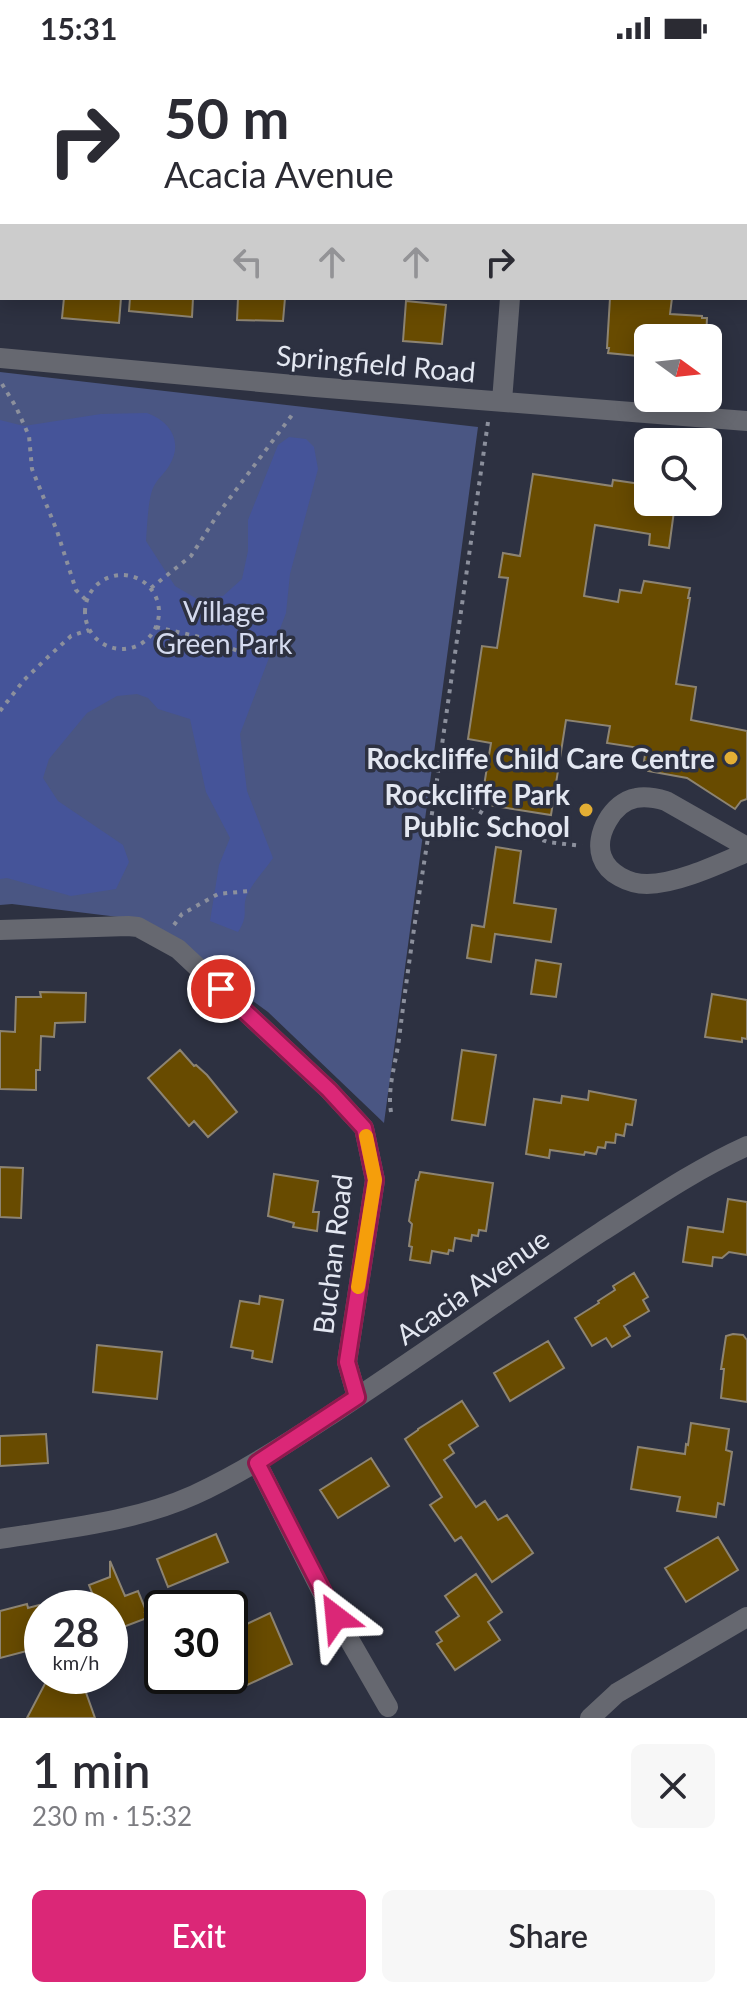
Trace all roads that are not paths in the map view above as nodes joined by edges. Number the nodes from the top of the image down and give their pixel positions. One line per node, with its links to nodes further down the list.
1 (510, 300): 3 (street)
2 (0, 358): 3 (street, Springfield Road)
3 (502, 401): 4 (street, Springfield Road)
4 (747, 421)
5 (747, 849): 5 (street)
6 (0, 930): 8 (street, Buchan Road)
7 (747, 1146): 8 (street, Acacia Avenue)
8 (357, 1397): 9 (street, Acacia Avenue)
9 (257, 1463): 10 (street, Acacia Avenue); 12 (street)
10 (0, 1539)
11 (747, 1617): 13 (street)
12 (388, 1707)
13 (590, 1718)

